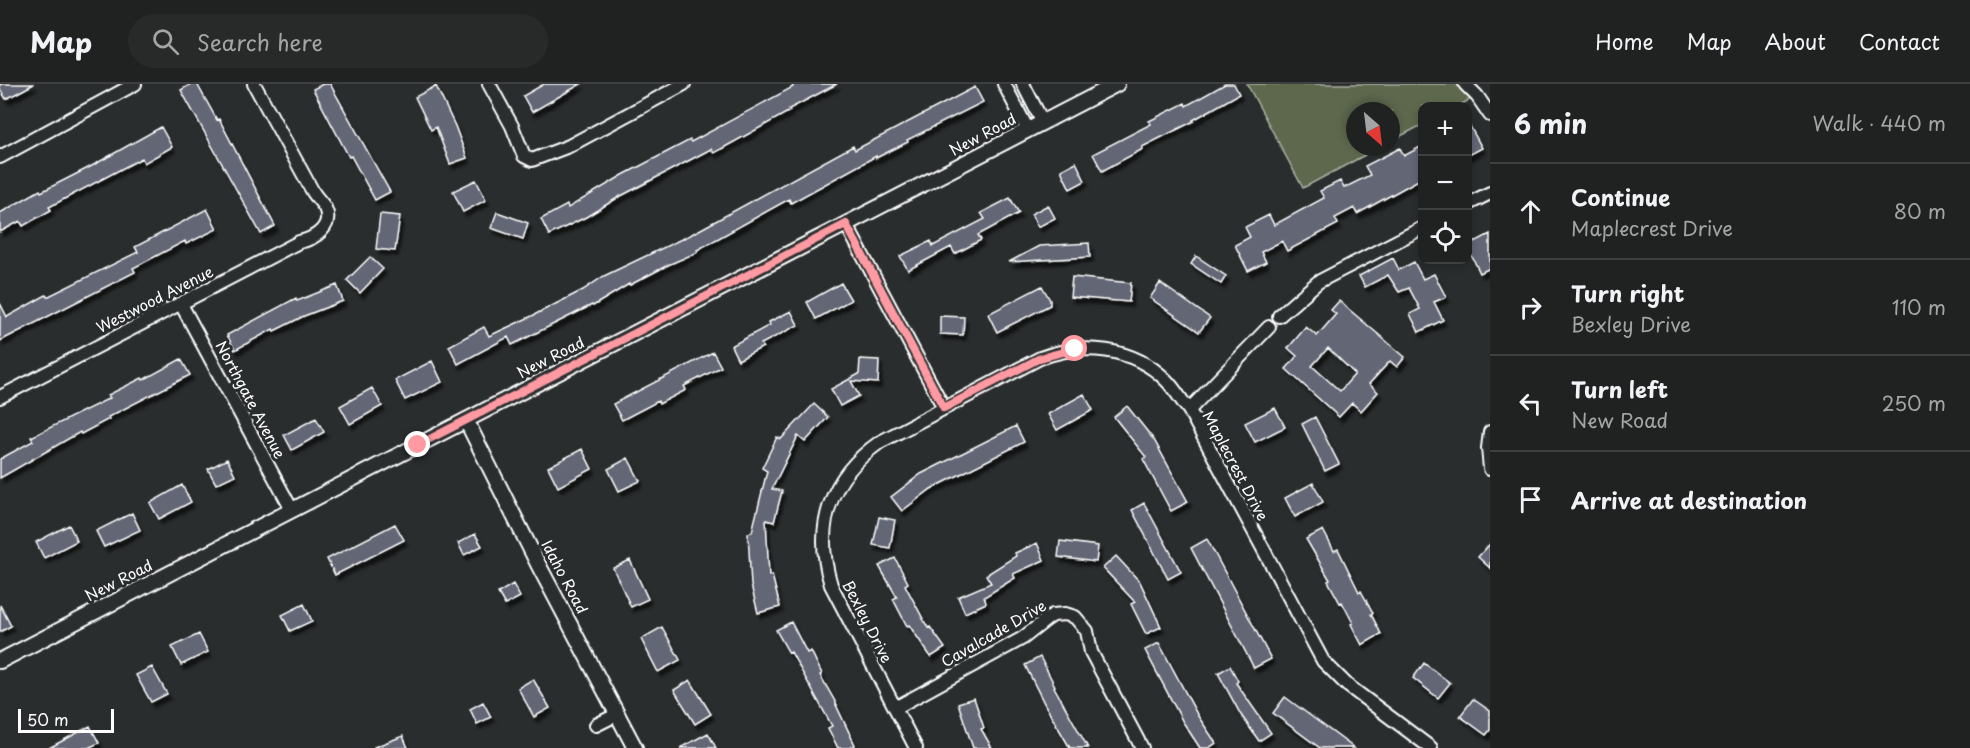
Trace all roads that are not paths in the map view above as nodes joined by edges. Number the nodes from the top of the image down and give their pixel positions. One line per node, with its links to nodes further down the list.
1 (135, 84): 12 (street)
2 (254, 84): 17 (street, Westwood Avenue)
3 (489, 84): 4 (street)
4 (684, 84)
5 (1004, 84): 11 (street)
6 (1023, 84): 10 (street)
7 (1117, 84): 10 (street, New Road)
8 (1465, 84): 9 (street)
9 (1490, 115)
10 (1043, 123): 11 (street, New Road)
11 (1028, 130): 15 (street, New Road)
12 (0, 157)
13 (1490, 193): 14 (street)
14 (1472, 202)
15 (846, 224): 21 (street); 23 (street, New Road)
16 (1418, 230): 18 (street)
17 (181, 304): 20 (street, Westwood Avenue); 26 (street, Northgate Avenue)
18 (1279, 316)
19 (1269, 327): 22 (street)
20 (0, 397)
21 (944, 408): 22 (street, Maplecrest Drive); 28 (street, Bexley Drive)
22 (1189, 410): 34 (street, Maplecrest Drive)
23 (466, 420): 26 (street, New Road); 29 (street, Idaho Road)
24 (1490, 432): 25 (street)
25 (1490, 469)
26 (292, 510): 27 (street, New Road)
27 (0, 661)
28 (895, 708): 32 (street, Bexley Drive); 33 (street, Cavalcade Drive)
29 (618, 714): 30 (street); 31 (street, Idaho Road)
30 (596, 725)
31 (635, 748)
32 (916, 748)
33 (1142, 748)
34 (1431, 748)

